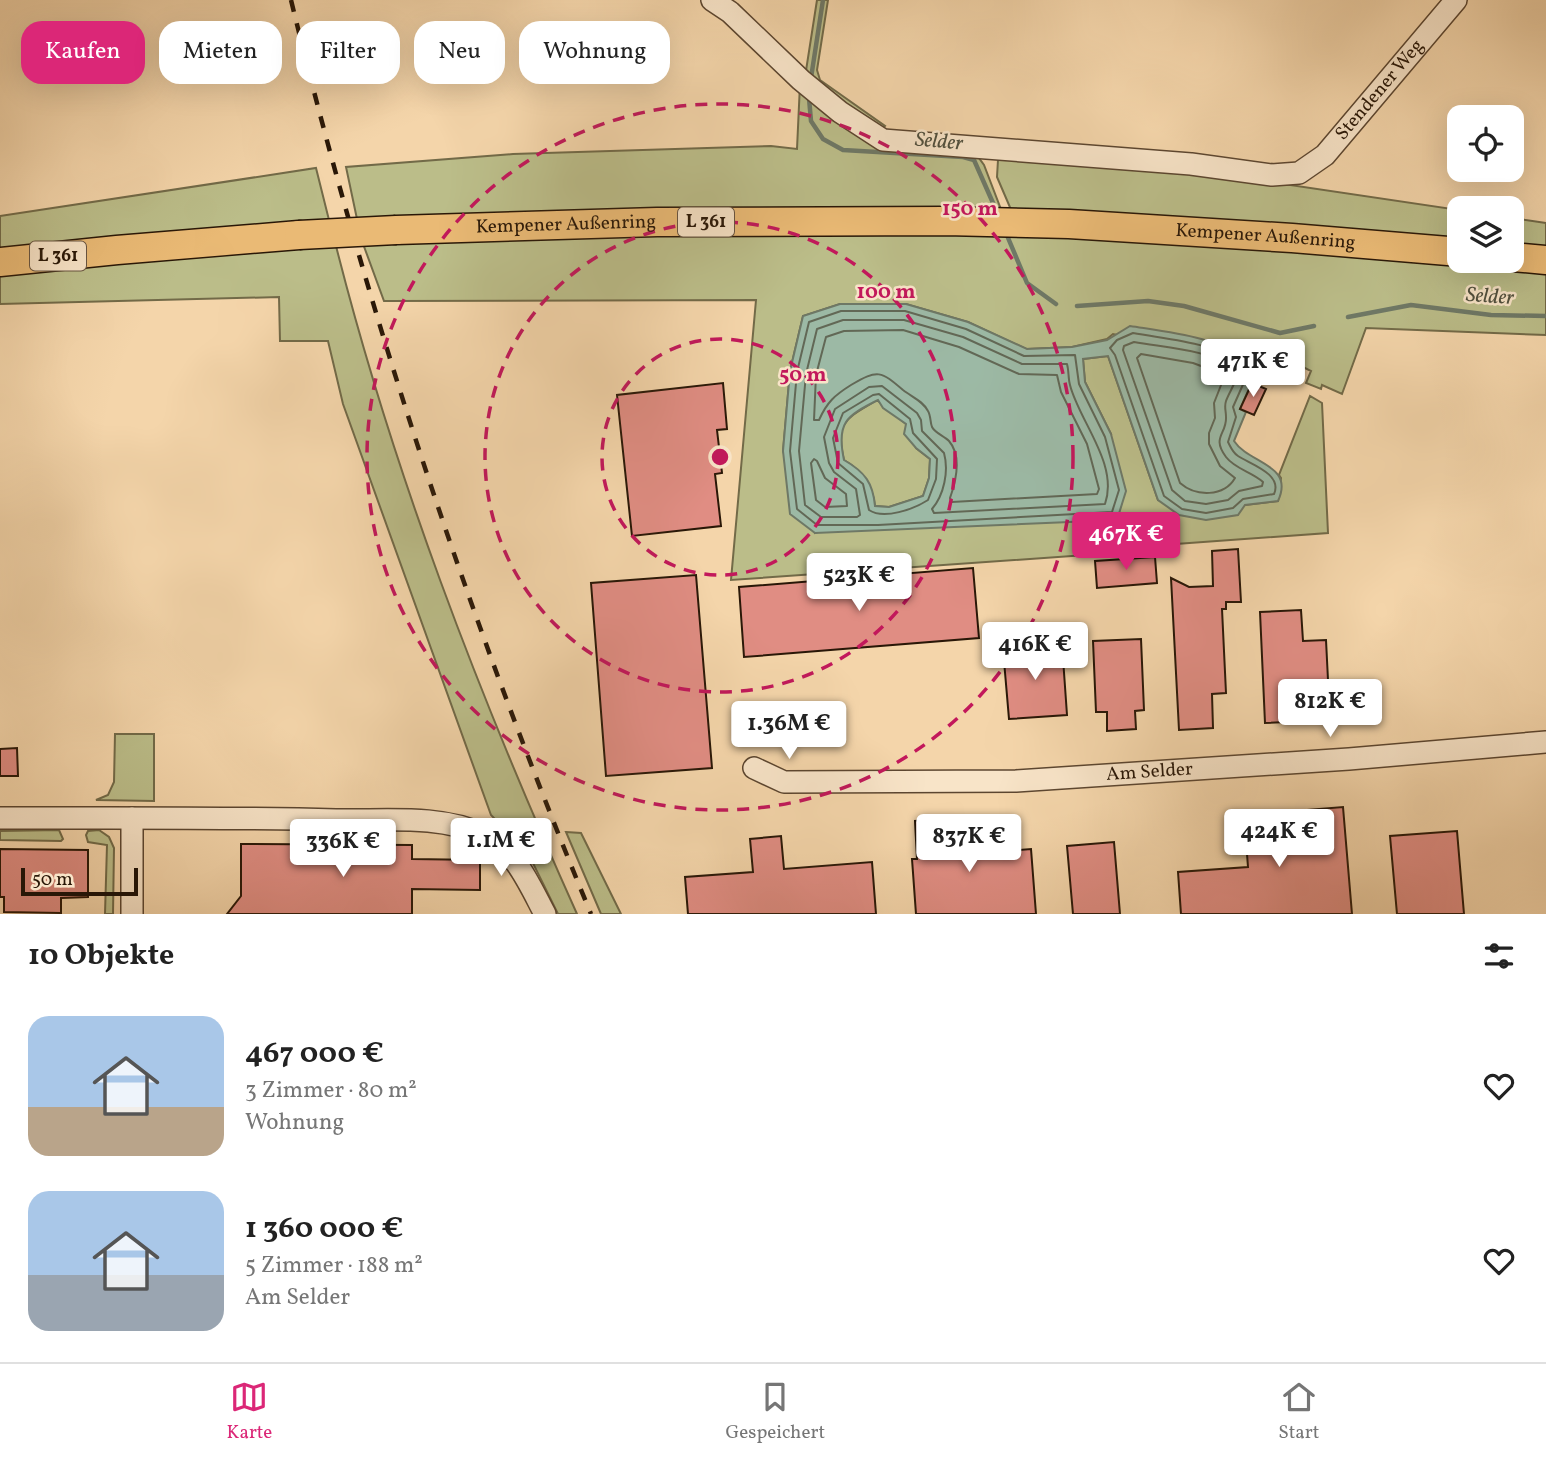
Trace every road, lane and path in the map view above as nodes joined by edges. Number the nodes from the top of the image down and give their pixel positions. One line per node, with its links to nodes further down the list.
1 (712, 0): 2 (street, Stendener Weg)
2 (1456, 0)
3 (1447, 251): 6 (main road, Kempener Außenring / L 361, bridge)
4 (1524, 258): 5 (main road)
5 (1546, 260)
6 (0, 262)
7 (1546, 742): 8 (street, Am Selder)
8 (754, 768)
9 (0, 818): 10 (street)
10 (132, 818): 11 (street); 12 (street)
11 (132, 914)
12 (545, 914)

